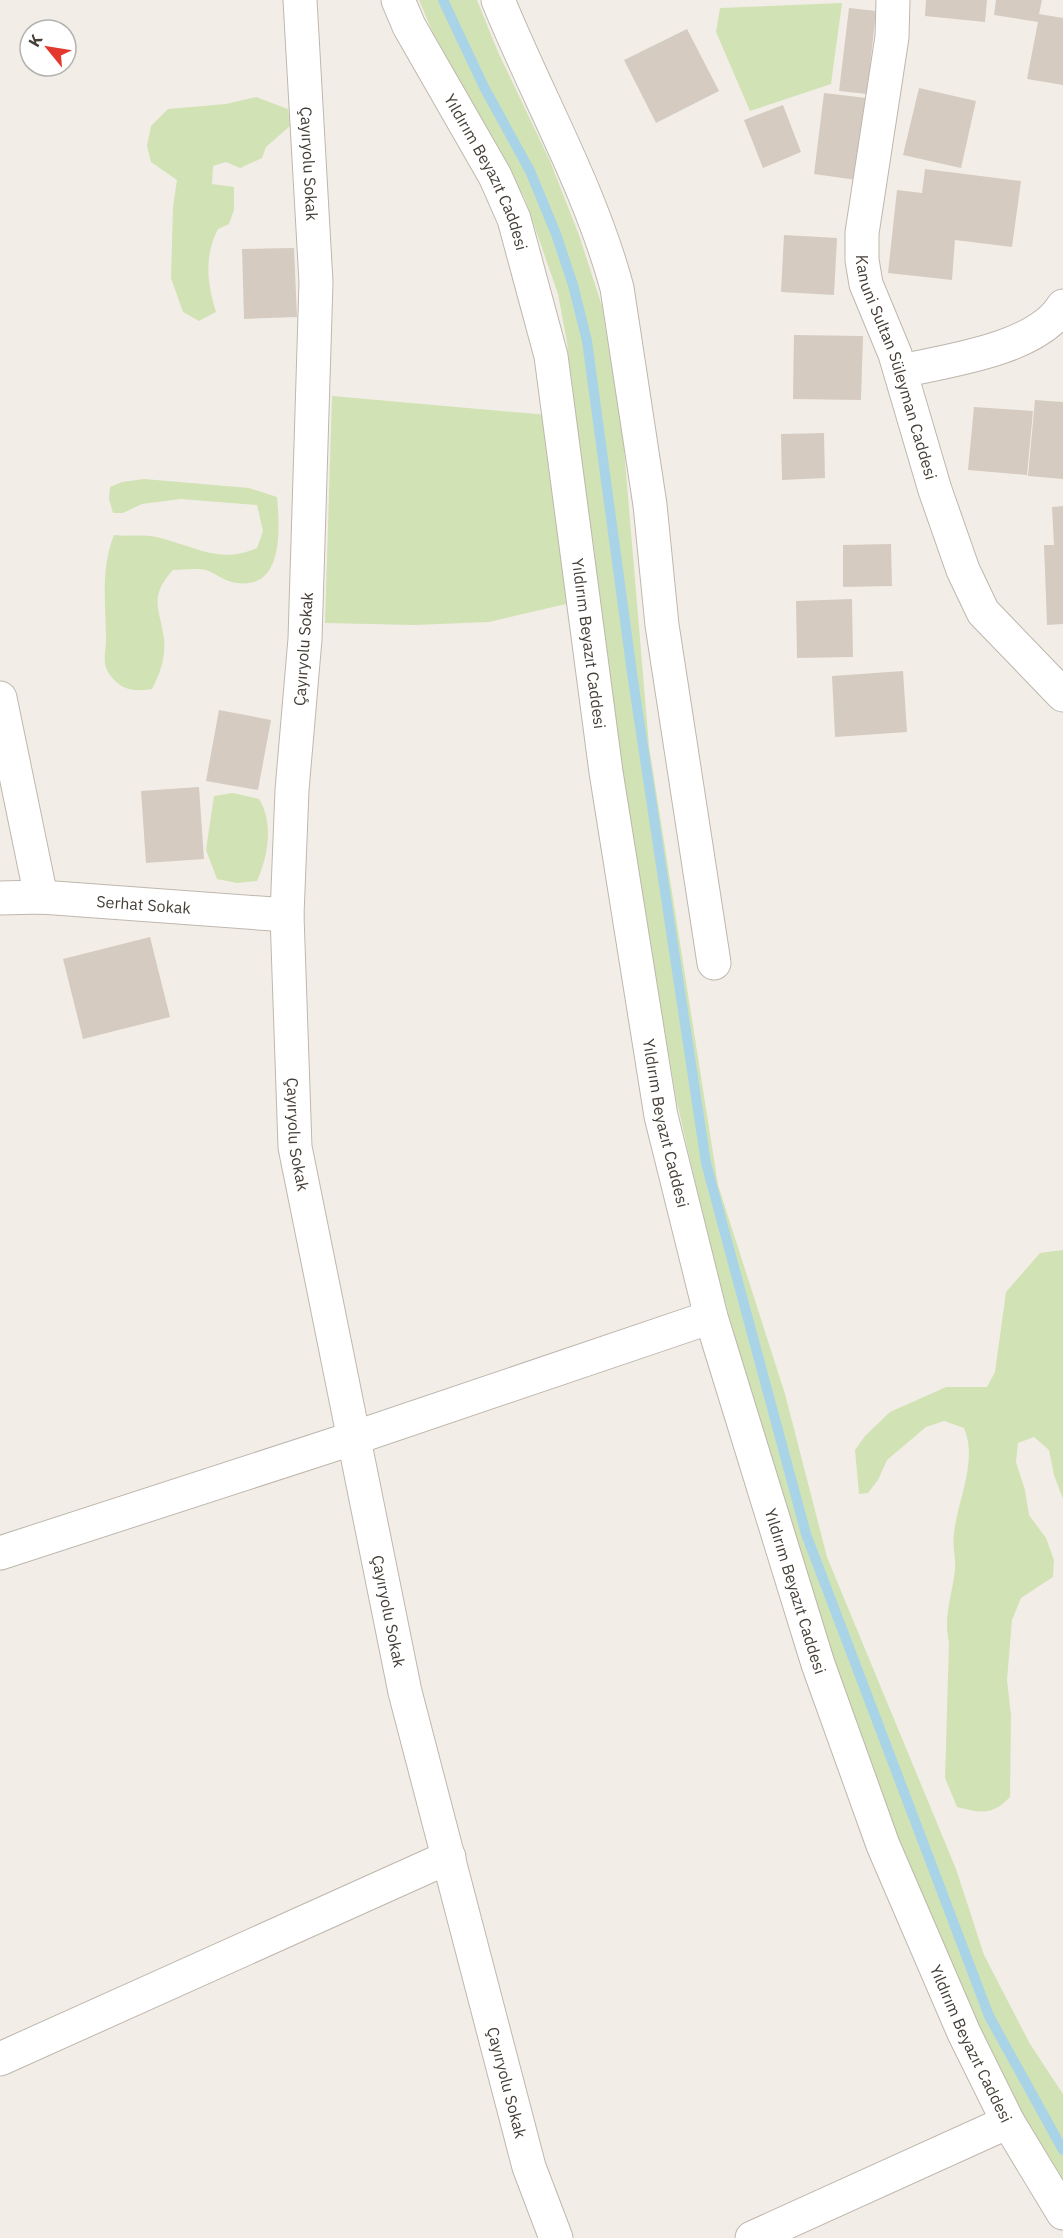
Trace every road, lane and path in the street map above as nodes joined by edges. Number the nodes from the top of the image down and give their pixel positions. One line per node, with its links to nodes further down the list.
1 (300, 0): 11 (street, Çayıryolu Sokak)
2 (398, 0): 13 (street, Yıldırım Beyazıt Caddesi)
3 (498, 0): 12 (street)
4 (893, 0): 6 (street, Kanuni Sultan Süleyman Caddesi)
5 (1063, 306): 6 (street)
6 (901, 371): 7 (street, Kanuni Sultan Süleyman Caddesi)
7 (1056, 680)
8 (0, 698): 9 (street)
9 (41, 897): 10 (street, Serhat Sokak); 11 (street, Serhat Sokak)
10 (0, 898)
11 (287, 915): 14 (street, Çayıryolu Sokak)
12 (714, 963)
13 (711, 1317): 14 (street); 18 (street, Yıldırım Beyazıt Caddesi)
14 (354, 1438): 15 (street); 16 (street, Çayıryolu Sokak)
15 (0, 1552)
16 (449, 1857): 17 (street); 20 (street, Çayıryolu Sokak)
17 (0, 2059)
18 (1008, 2121): 19 (street, Yıldırım Beyazıt Caddesi); 21 (street)
19 (1063, 2213)
20 (556, 2238)
21 (752, 2238)

